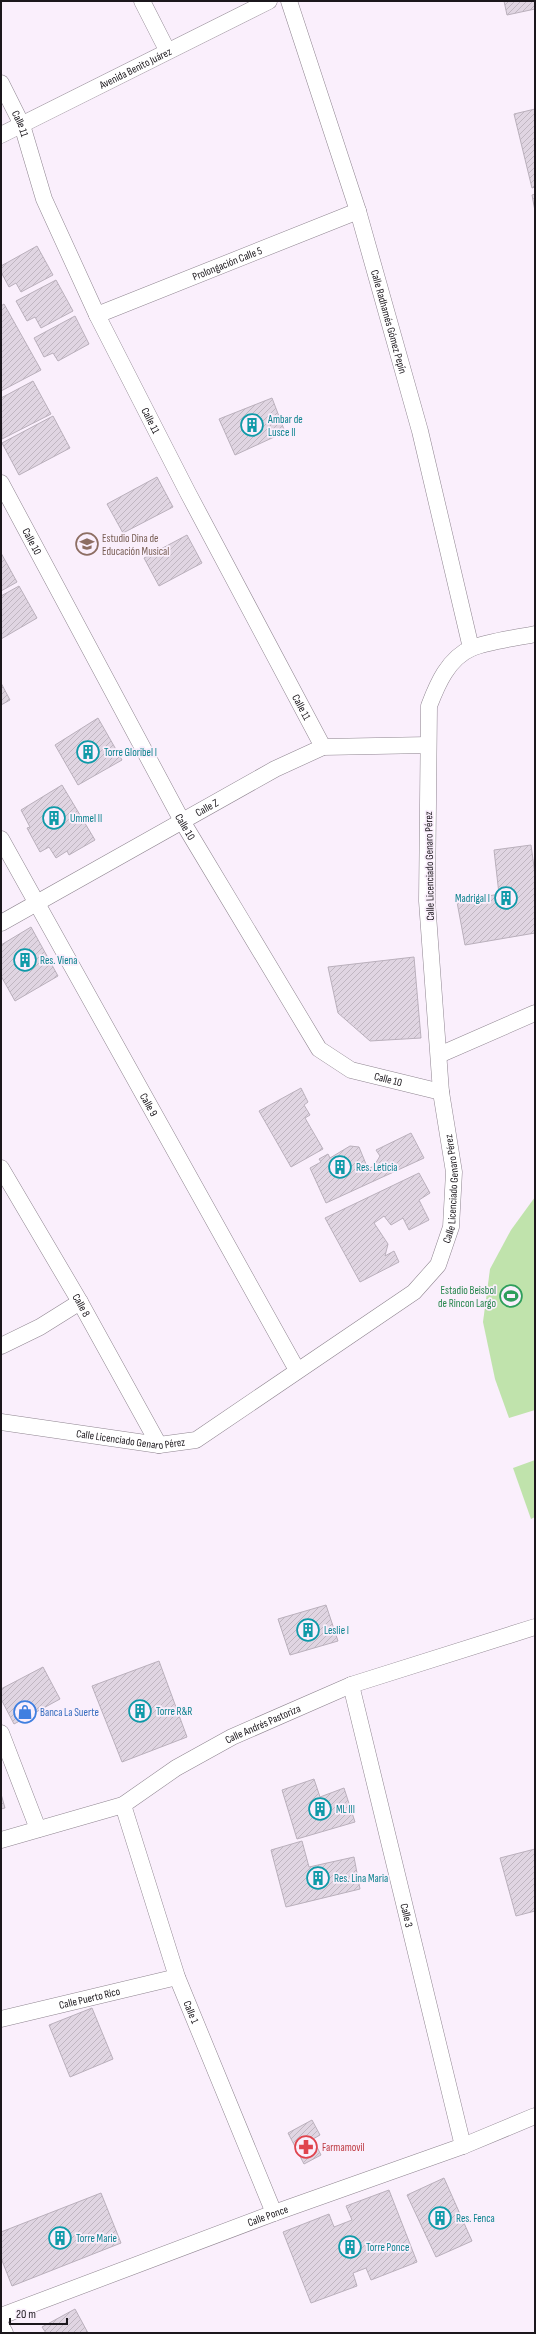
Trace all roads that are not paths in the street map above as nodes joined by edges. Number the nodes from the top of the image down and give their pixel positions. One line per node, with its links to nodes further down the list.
1 (142, 1): 4 (street)
2 (269, 1): 4 (street, Avenida Benito Juárez)
3 (289, 1): 8 (street, Calle Radhamés Gómez Pepín)
4 (167, 50): 6 (street, Avenida Benito Juárez)
5 (1, 83): 6 (street, Calle 11)
6 (22, 125): 7 (street, Avenida Benito Juárez); 9 (street, Calle 11)
7 (1, 135)
8 (358, 211): 9 (street, Prolongación Calle 5); 12 (street, Calle Radhamés Gómez Pepín)
9 (97, 315): 14 (street, Calle 11)
10 (1, 483): 15 (street, Calle 10)
11 (535, 634): 12 (street, Calle Licenciado Genaro Pérez)
12 (471, 648): 13 (street, Calle Licenciado Genaro Pérez)
13 (428, 745): 14 (street, Calle Z); 20 (street, Calle Licenciado Genaro Pérez)
14 (323, 747): 15 (street, Calle Z)
15 (182, 820): 17 (street, Calle Z); 21 (street, Calle 10)
16 (1, 839): 17 (street, Calle 9)
17 (37, 903): 18 (street, Calle Z); 25 (street, Calle 9)
18 (1, 923)
19 (535, 1013): 20 (street)
20 (439, 1055): 21 (street, Calle Licenciado Genaro Pérez)
21 (441, 1092): 25 (street, Calle Licenciado Genaro Pérez)
22 (1, 1168): 23 (street, Calle 8)
23 (80, 1302): 24 (street); 27 (street, Calle 8)
24 (1, 1346)
25 (297, 1370): 27 (street, Calle Licenciado Genaro Pérez)
26 (1, 1422): 27 (street, Calle Licenciado Genaro Pérez)
27 (159, 1445)
28 (535, 1626): 29 (street, Calle Andrés Pastoriza)
29 (351, 1685): 31 (street, Calle Andrés Pastoriza); 37 (street, Calle 3)
30 (1, 1733): 32 (street)
31 (123, 1805): 32 (street, Calle Andrés Pastoriza); 34 (street, Calle 1)
32 (38, 1829): 33 (street, Calle Andrés Pastoriza)
33 (1, 1840)
34 (177, 1977): 35 (street, Calle Puerto Rico); 38 (street, Calle 1)
35 (1, 2019)
36 (535, 2116): 37 (street, Calle Ponce)
37 (463, 2146): 38 (street, Calle Ponce)
38 (274, 2213): 39 (street, Calle Ponce)
39 (1, 2316)
40 (1, 2326): 41 (street)
41 (5, 2333)

